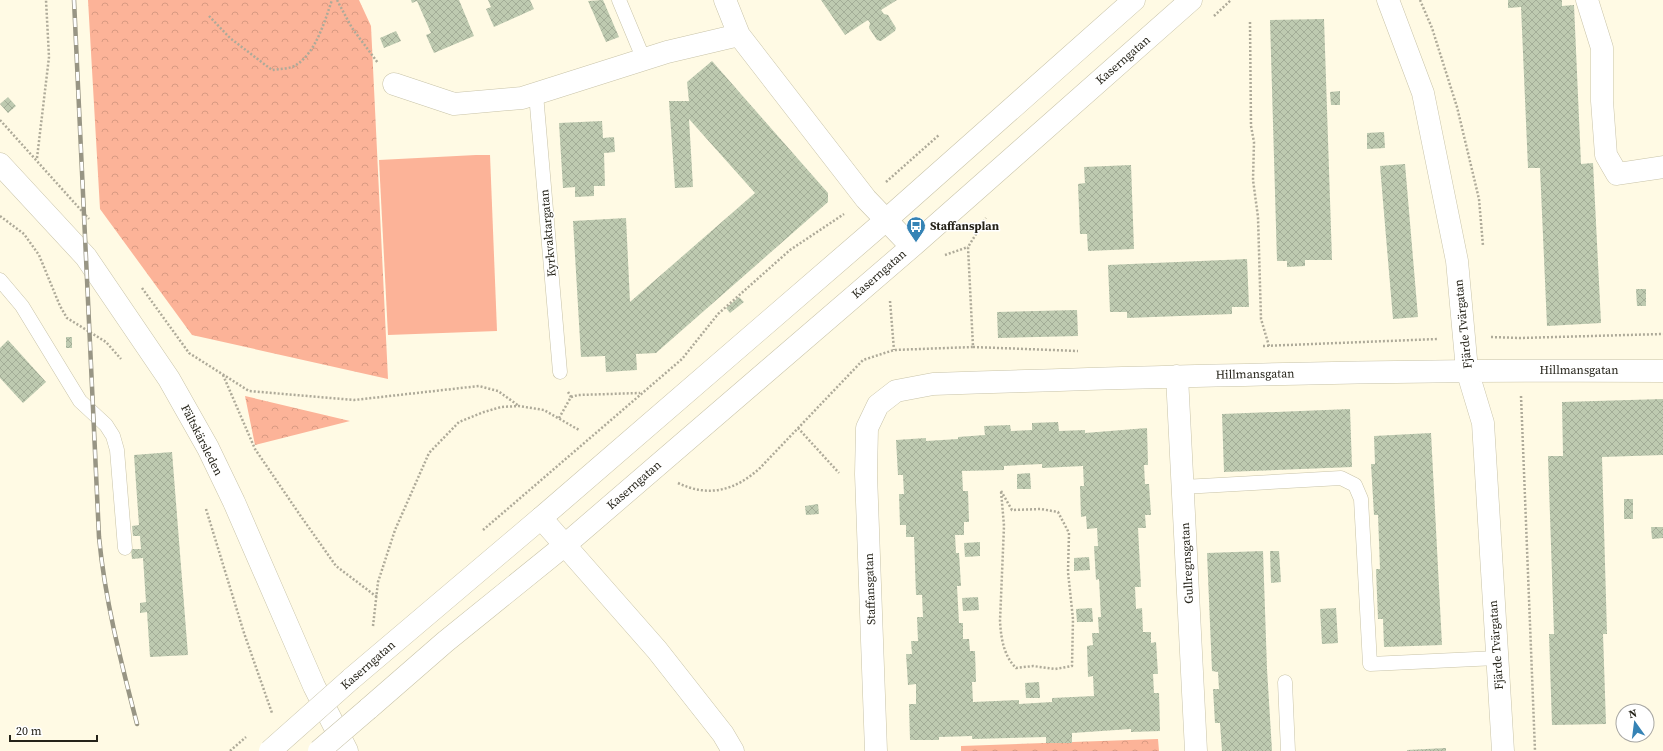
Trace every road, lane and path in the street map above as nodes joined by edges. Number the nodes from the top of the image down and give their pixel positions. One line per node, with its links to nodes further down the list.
1 (46, 0): 20 (path)
2 (332, 0): 11 (path)
3 (337, 0): 16 (path)
4 (619, 0): 15 (lane)
5 (725, 0): 14 (street)
6 (1134, 0): 26 (street, Kaserngatan)
7 (1191, 0): 28 (street, Kaserngatan)
8 (1231, 0): 12 (path)
9 (1388, 0): 36 (street, Fjärde Tvärgatan)
10 (1587, 0): 21 (street)
11 (209, 16)
12 (1208, 21)
13 (1250, 22): 38 (path)
14 (739, 35): 15 (street); 23 (street)
15 (644, 60): 17 (street)
16 (394, 84): 17 (street)
17 (536, 94): 46 (lane, Kyrkvaktargatan)
18 (0, 120): 20 (path)
19 (944, 131): 23 (path)
20 (37, 159): 27 (path)
21 (1663, 167)
22 (1, 168): 74 (street, Fältskärsleden)
23 (866, 199): 26 (street); 50 (path)
24 (0, 216): 42 (path)
25 (988, 216): 29 (path)
26 (886, 220): 28 (street); 61 (street, Kaserngatan)
27 (93, 223)
28 (911, 246): 63 (street, Kaserngatan)
29 (968, 247): 30 (path); 39 (path)
30 (941, 256)
31 (0, 280): 64 (lane)
32 (138, 284): 48 (path)
33 (890, 297): 40 (path)
34 (1663, 334): 35 (path)
35 (1520, 338): 36 (path); 44 (path)
36 (1465, 339): 38 (path); 43 (street, Fjärde Tvärgatan)
37 (1261, 346): 38 (path)
38 (1269, 346): 47 (path)
39 (973, 347): 40 (path); 41 (path)
40 (894, 350): 53 (path)
41 (1082, 351)
42 (124, 362)
43 (1467, 370): 44 (street, Hillmansgatan); 47 (street, Hillmansgatan); 69 (street, Fjärde Tvärgatan)
44 (1520, 370): 45 (street, Hillmansgatan); 80 (path)
45 (1663, 371)
46 (560, 372)
47 (1257, 374): 49 (street, Hillmansgatan)
48 (223, 375): 52 (path); 65 (path)
49 (1177, 376): 54 (street, Hillmansgatan); 58 (street, Gullregnsgatan)
50 (640, 393): 51 (path); 62 (path)
51 (571, 397)
52 (519, 406): 55 (path); 65 (path)
53 (798, 428): 56 (path); 57 (path)
54 (867, 428): 76 (street, Staffansgatan)
55 (579, 430)
56 (840, 475)
57 (672, 481)
58 (1183, 487): 69 (lane); 77 (street, Gullregnsgatan)
59 (1000, 491): 59 (path)
60 (204, 504): 71 (path)
61 (541, 518): 63 (street); 72 (street, Kaserngatan, bridge)
62 (480, 533)
63 (565, 545): 73 (street, Kaserngatan, bridge); 75 (street)
64 (125, 548)
65 (376, 598): 67 (path)
66 (378, 621): 67 (path)
67 (373, 626): 68 (path)
68 (367, 631)
69 (1497, 658): 79 (street, Fjärde Tvärgatan)
70 (1285, 682): 78 (lane)
71 (274, 718)
72 (270, 751)
73 (320, 751)
74 (347, 751)
75 (733, 751)
76 (876, 751)
77 (1196, 751)
78 (1288, 751)
79 (1503, 751)
80 (1534, 751)

